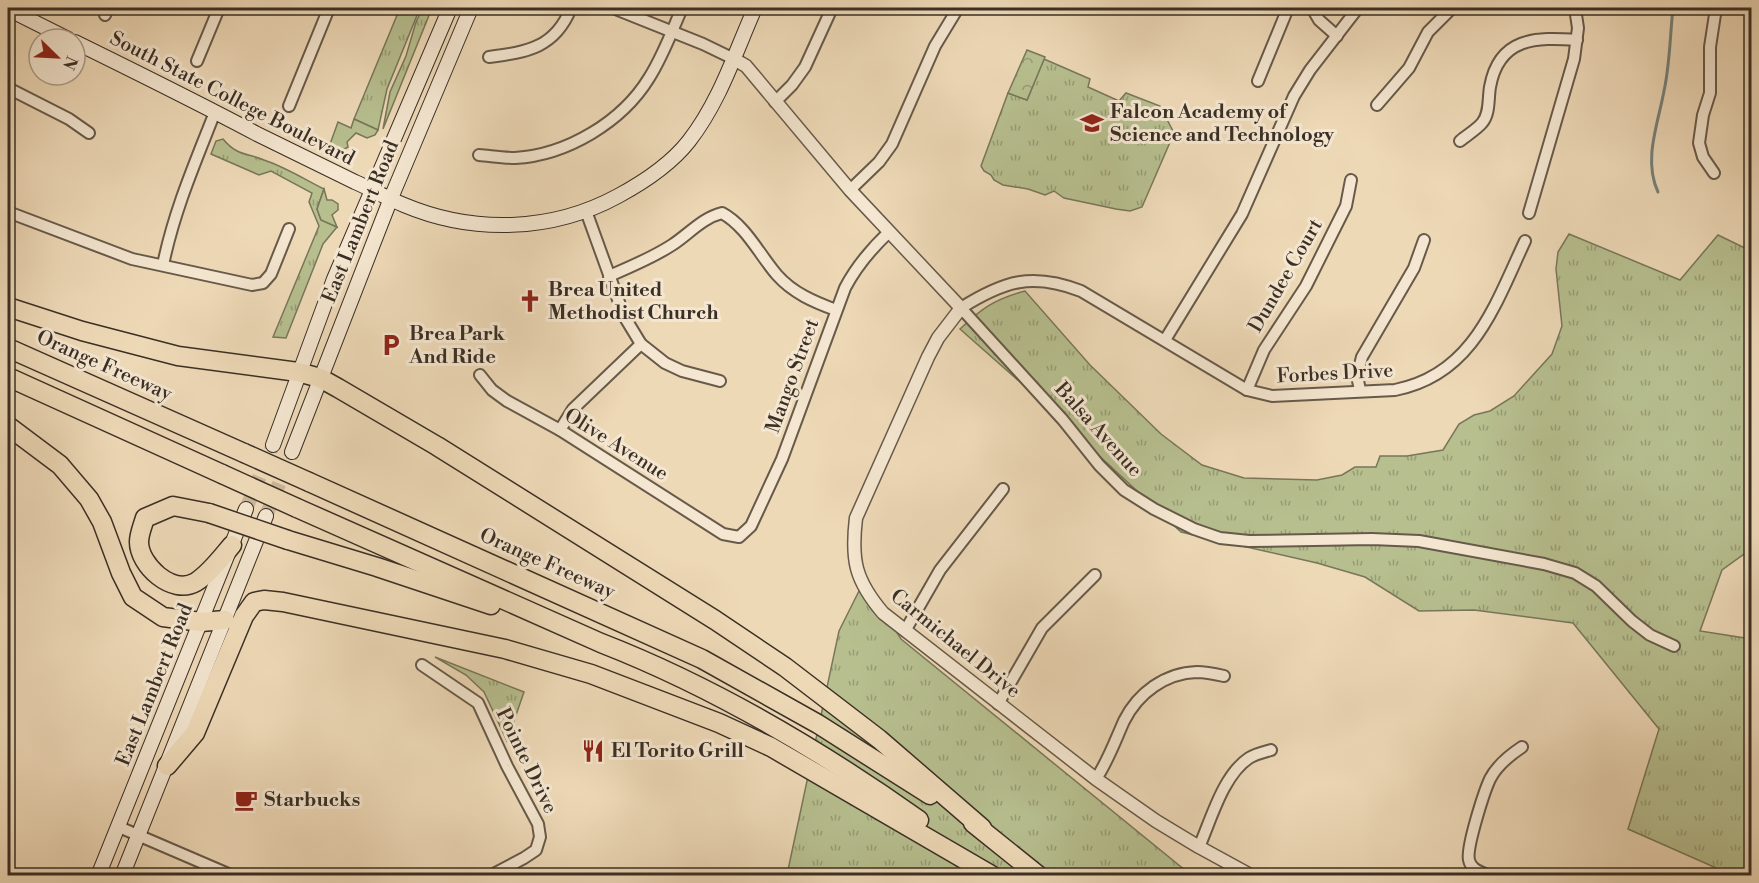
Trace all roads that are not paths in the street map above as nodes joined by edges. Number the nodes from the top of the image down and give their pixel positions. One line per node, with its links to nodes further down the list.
1 (219, 8): 25 (street)
2 (329, 8): 30 (street)
3 (471, 8): 39 (main road, East Lambert Road)
4 (571, 8): 23 (street)
5 (613, 8): 19 (street, Balsa Avenue)
6 (682, 8): 19 (street)
7 (756, 8): 24 (main road, South State College Boulevard)
8 (832, 8): 28 (street)
9 (958, 8): 38 (street)
10 (1288, 8): 26 (street)
11 (1312, 8): 20 (street)
12 (1359, 8): 20 (street)
13 (1452, 8): 29 (street)
14 (1575, 8): 21 (street)
15 (1716, 8): 35 (street)
16 (8, 9): 18 (main road)
17 (445, 12): 37 (main road, East Lambert Road)
18 (44, 27)
19 (672, 31): 24 (street, Balsa Avenue); 34 (street)
20 (1337, 36): 52 (street)
21 (1577, 40): 33 (street); 42 (street)
22 (87, 48): 31 (main road, South State College Boulevard)
23 (489, 57)
24 (734, 59): 28 (street, Balsa Avenue); 40 (main road, South State College Boulevard)
25 (197, 61)
26 (1258, 81)
27 (8, 88): 32 (street)
28 (775, 102): 38 (street, Balsa Avenue)
29 (1377, 105)
30 (289, 106)
31 (215, 112): 37 (main road, South State College Boulevard); 47 (street)
32 (89, 133)
33 (1460, 141)
34 (478, 155)
35 (1714, 173)
36 (1351, 180): 60 (street, Dundee Court)
37 (372, 190): 39 (main road, South State College Boulevard); 55 (main road, East Lambert Road)
38 (850, 190): 44 (street, Balsa Avenue)
39 (391, 198): 40 (main road, South State College Boulevard); 58 (main road, East Lambert Road)
40 (586, 211): 48 (street)
41 (8, 212): 47 (street)
42 (1529, 213)
43 (289, 229): 47 (street)
44 (889, 232): 50 (street, Balsa Avenue); 51 (street, Mango Street)
45 (1424, 240): 61 (street)
46 (1525, 241): 61 (street, Forbes Drive)
47 (163, 265)
48 (609, 276): 51 (street); 53 (street)
49 (8, 308): 55 (highway)
50 (961, 308): 52 (street, Forbes Drive); 74 (street, Carmichael Drive); 76 (street, Balsa Avenue)
51 (836, 310): 69 (street, Mango Street)
52 (1164, 340): 60 (street, Forbes Drive)
53 (640, 344): 59 (street); 63 (street)
54 (8, 348): 85 (highway, Orange Freeway, bridge)
55 (298, 372): 58 (highway); 64 (main road, East Lambert Road)
56 (480, 375): 63 (street, Olive Avenue)
57 (8, 377): 75 (highway, bridge)
58 (320, 378): 65 (main road, East Lambert Road); 85 (highway)
59 (720, 381)
60 (1247, 390): 61 (street, Forbes Drive)
61 (1360, 390)
62 (8, 426): 73 (highway)
63 (560, 430): 69 (street, Olive Avenue)
64 (273, 445)
65 (292, 452)
66 (1004, 489): 74 (street)
67 (246, 509): 70 (main road, East Lambert Road)
68 (266, 516): 72 (main road, East Lambert Road)
69 (738, 537)
70 (232, 545): 73 (main road, East Lambert Road); 75 (highway, bridge)
71 (1095, 575): 79 (street)
72 (225, 620): 73 (highway); 82 (main road, East Lambert Road)
73 (201, 622): 84 (main road, East Lambert Road)
74 (906, 631): 79 (street, Carmichael Drive)
75 (601, 643): 92 (highway)
76 (1674, 646)
77 (422, 665): 91 (street, Pointe Drive)
78 (1224, 676): 83 (street)
79 (998, 704): 83 (street, Carmichael Drive)
80 (1522, 747): 95 (street)
81 (1271, 750): 87 (street)
82 (167, 766): 86 (main road, East Lambert Road); 92 (highway)
83 (1096, 779): 87 (street, Carmichael Drive)
84 (119, 827): 86 (street); 88 (main road, East Lambert Road)
85 (982, 828): 93 (highway, Orange Freeway)
86 (139, 835): 89 (main road, East Lambert Road); 90 (street)
87 (1199, 848): 94 (street, Carmichael Drive)
88 (98, 876)
89 (122, 876)
90 (233, 876)
91 (490, 876)
92 (995, 876)
93 (1039, 876)
94 (1252, 876)
95 (1490, 876)

